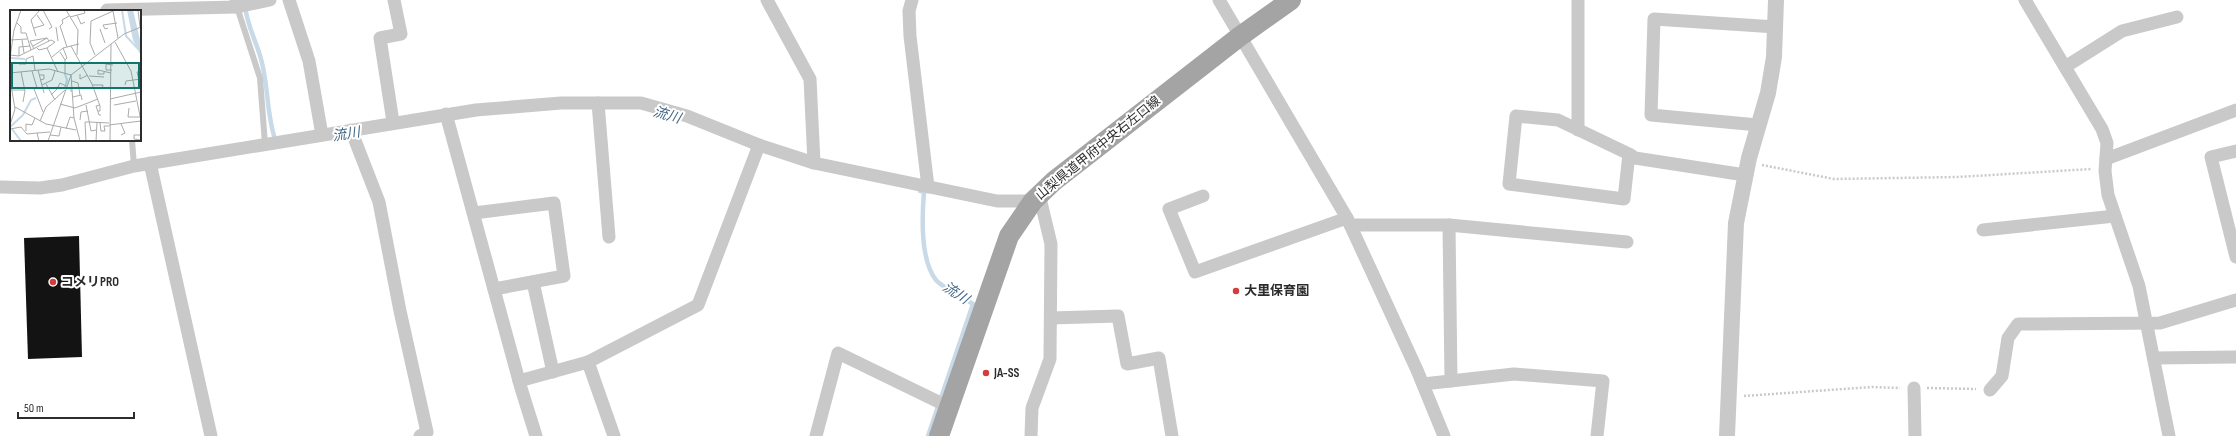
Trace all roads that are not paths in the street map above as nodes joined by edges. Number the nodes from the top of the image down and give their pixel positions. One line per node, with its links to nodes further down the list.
1 (270, 0): 11 (street)
2 (288, 0): 24 (street)
3 (394, 0): 20 (street)
4 (767, 0): 31 (street)
5 (912, 0): 36 (street)
6 (1218, 0): 15 (street)
7 (1291, 0): 15 (main road, 山梨県道甲府中央右左口線)
8 (1578, 0): 23 (street)
9 (1776, 0): 14 (street)
10 (2025, 0): 16 (street)
11 (236, 3): 12 (street); 26 (lane)
12 (141, 11)
13 (2177, 17): 16 (street)
14 (1776, 26): 21 (street); 21 (street)
15 (1239, 37): 38 (main road, 山梨県道甲府中央右左口線); 41 (street)
16 (2065, 67): 32 (street)
17 (598, 103): 19 (street); 27 (street); 44 (street)
18 (2236, 110): 32 (street)
19 (446, 114): 20 (street); 39 (street)
20 (393, 122): 22 (street)
21 (1758, 124): 34 (street)
22 (351, 130): 24 (street); 63 (street)
23 (1578, 130): 29 (street); 29 (street)
24 (322, 135): 26 (street)
25 (132, 141): 33 (lane)
26 (265, 144): 30 (street)
27 (759, 145): 31 (street); 54 (street)
28 (2236, 151): 46 (street)
29 (1629, 154): 34 (street)
30 (150, 163): 33 (street); 62 (street)
31 (814, 163): 36 (street)
32 (2105, 164): 40 (street)
33 (134, 166): 35 (street)
34 (1746, 169): 72 (street)
35 (0, 187)
36 (928, 187): 38 (street)
37 (1203, 196): 41 (street)
38 (1036, 198): 50 (street); 61 (main road, 山梨県道甲府中央右左口線)
39 (474, 213): 47 (street); 48 (street)
40 (2115, 216): 43 (street); 51 (street)
41 (1349, 222): 42 (street); 58 (street)
42 (1449, 225): 45 (street); 57 (street)
43 (1983, 230)
44 (610, 237)
45 (1627, 242)
46 (2236, 257)
47 (533, 282): 48 (street); 55 (street)
48 (494, 289): 56 (street)
49 (2236, 300): 51 (street)
50 (1051, 318): 68 (street); 69 (street)
51 (2147, 322): 52 (street); 60 (street)
52 (2154, 358): 53 (street); 74 (street)
53 (2236, 358)
54 (588, 362): 55 (street); 65 (street)
55 (553, 372): 56 (street)
56 (519, 381): 64 (street)
57 (1451, 381): 58 (street); 71 (street)
58 (1423, 384): 70 (street)
59 (1914, 388): 73 (street)
60 (1990, 390)
61 (948, 406): 66 (street); 67 (main road, 山梨県道甲府中央右左口線)
62 (211, 436)
63 (420, 436)
64 (536, 436)
65 (614, 436)
66 (816, 436)
67 (939, 436)
68 (1031, 436)
69 (1172, 436)
70 (1444, 436)
71 (1597, 436)
72 (1727, 436)
73 (1915, 436)
74 (2169, 436)

